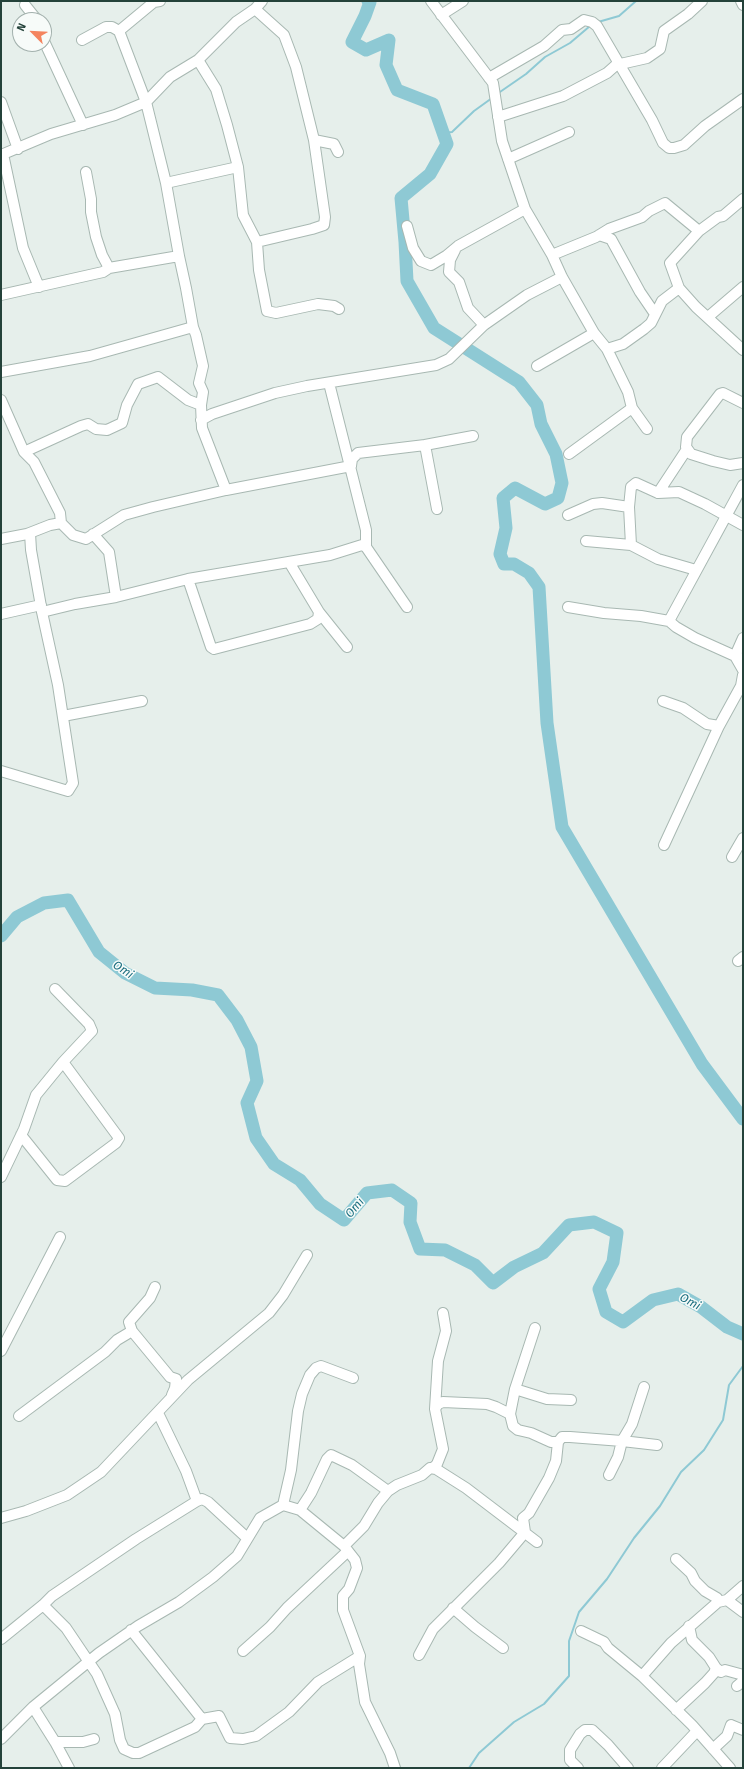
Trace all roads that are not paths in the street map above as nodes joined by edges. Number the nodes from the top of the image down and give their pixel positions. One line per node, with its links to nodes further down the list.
1 (160, 1): 11 (street)
2 (432, 1): 10 (street)
3 (463, 1): 10 (street)
4 (702, 1): 15 (street)
5 (741, 1): 8 (street)
6 (25, 5): 9 (street)
7 (258, 5): 14 (street); 23 (street)
8 (743, 6)
9 (31, 12)
10 (441, 15): 16 (street)
11 (119, 31): 12 (street); 19 (street)
12 (82, 40)
13 (49, 52): 21 (street)
14 (198, 60): 19 (street); 28 (street)
15 (620, 64): 16 (street); 17 (street); 20 (street)
16 (489, 78): 20 (street)
17 (743, 99)
18 (1, 102): 24 (street)
19 (146, 102): 21 (street); 30 (street)
20 (498, 117): 27 (street)
21 (83, 126): 24 (street)
22 (569, 132): 27 (street)
23 (314, 140): 25 (street); 36 (street)
24 (18, 149): 26 (street)
25 (338, 152)
26 (2, 155): 42 (street)
27 (508, 159): 32 (street)
28 (238, 167): 30 (street); 36 (street)
29 (86, 172): 40 (street)
30 (166, 183): 39 (street)
31 (743, 199): 34 (street)
32 (525, 209): 37 (street); 38 (street)
33 (407, 226): 37 (street)
34 (699, 230): 35 (street); 44 (street)
35 (599, 235): 38 (street); 47 (street)
36 (257, 242): 46 (street)
37 (458, 246): 50 (street)
38 (552, 255): 41 (street)
39 (179, 256): 40 (street); 49 (street)
40 (109, 268): 42 (street)
41 (562, 277): 50 (street); 51 (street)
42 (39, 287): 45 (street)
43 (743, 287): 48 (street)
44 (679, 288): 47 (street); 48 (street)
45 (1, 295)
46 (339, 309)
47 (655, 314): 52 (street)
48 (708, 317): 53 (street)
49 (193, 326): 55 (street); 59 (street)
50 (484, 326): 56 (street)
51 (594, 333): 52 (street); 54 (street)
52 (607, 349): 60 (street)
53 (743, 350)
54 (537, 366)
55 (1, 372)
56 (329, 383): 61 (street); 69 (street)
57 (1, 400): 66 (street)
58 (743, 403): 65 (street)
59 (201, 405): 61 (street); 66 (street)
60 (632, 408): 62 (street); 67 (street)
61 (201, 420): 71 (street)
62 (647, 429)
63 (473, 436): 64 (street)
64 (425, 445): 69 (street); 74 (street)
65 (687, 449): 68 (street); 72 (street)
66 (24, 452): 77 (street)
67 (569, 454)
68 (743, 463)
69 (351, 466): 71 (street); 84 (street)
70 (743, 485): 76 (street)
71 (226, 490): 80 (street)
72 (658, 493): 73 (street); 76 (street)
73 (629, 507): 75 (street); 83 (street)
74 (437, 509)
75 (568, 515)
76 (726, 516): 78 (street); 86 (street)
77 (61, 523): 79 (street); 80 (street)
78 (743, 525)
79 (27, 534): 81 (street); 91 (street)
80 (93, 534): 88 (street)
81 (1, 539)
82 (586, 541): 83 (street)
83 (631, 545): 86 (street)
84 (366, 547): 85 (street); 89 (street)
85 (289, 562): 87 (street); 92 (street)
86 (696, 570): 94 (street)
87 (188, 579): 88 (street); 92 (street)
88 (116, 597): 91 (street)
89 (407, 607)
90 (568, 607): 94 (street)
91 (41, 608): 93 (street); 102 (street)
92 (319, 612): 96 (street)
93 (1, 614)
94 (669, 621): 97 (street)
95 (743, 638): 97 (street)
96 (347, 647)
97 (739, 657): 98 (street)
98 (743, 670)
99 (743, 675): 103 (street)
100 (663, 700): 103 (street)
101 (142, 701): 102 (street)
102 (63, 716): 104 (street)
103 (719, 726): 106 (street)
104 (1, 771)
105 (743, 838): 107 (street)
106 (664, 845)
107 (732, 857)
108 (55, 989): 109 (street)
109 (63, 1062): 110 (street); 110 (street)
110 (21, 1135): 111 (street)
111 (1, 1177)
112 (60, 1237): 118 (street)
113 (307, 1256): 123 (street)
114 (155, 1287): 117 (street)
115 (443, 1313): 124 (street)
116 (535, 1328): 121 (street)
117 (132, 1331): 123 (street); 127 (street)
118 (1, 1351)
119 (353, 1378): 135 (street)
120 (644, 1387): 128 (street)
121 (515, 1389): 122 (street); 126 (street)
122 (572, 1400)
123 (167, 1403): 125 (street)
124 (435, 1409): 126 (street); 131 (street)
125 (158, 1413): 134 (street); 137 (street)
126 (510, 1414): 129 (street)
127 (19, 1416)
128 (622, 1441): 129 (street); 130 (street); 132 (street)
129 (558, 1442): 138 (street)
130 (657, 1445)
131 (433, 1468): 133 (street); 138 (street)
132 (609, 1475)
133 (388, 1491): 136 (street); 141 (street)
134 (197, 1501): 139 (street); 145 (street)
135 (283, 1506): 136 (street); 139 (street)
136 (300, 1510): 141 (street)
137 (1, 1518)
138 (525, 1532): 140 (street); 146 (street)
139 (247, 1538): 149 (street)
140 (537, 1542)
141 (346, 1548): 153 (street); 155 (street)
142 (676, 1559): 144 (street)
143 (743, 1586): 144 (street)
144 (722, 1601): 147 (street); 148 (street)
145 (43, 1605): 151 (street); 156 (street)
146 (453, 1608): 152 (street); 154 (street)
147 (743, 1612)
148 (689, 1626): 157 (street); 159 (street)
149 (131, 1630): 156 (street); 162 (street)
150 (581, 1631): 159 (street)
151 (1, 1639)
152 (503, 1648)
153 (243, 1651)
154 (419, 1655)
155 (360, 1656): 162 (street); 170 (street)
156 (89, 1662): 160 (street); 162 (street)
157 (716, 1668): 158 (street); 161 (street)
158 (743, 1675)
159 (642, 1676): 161 (street)
160 (33, 1707): 165 (street); 167 (street)
161 (676, 1710): 164 (street)
162 (202, 1719)
163 (743, 1730): 168 (street)
164 (697, 1731): 168 (street); 173 (street)
165 (1, 1739)
166 (94, 1739): 167 (street)
167 (55, 1742): 169 (street)
168 (713, 1749): 174 (street)
169 (69, 1768)
170 (394, 1768)
171 (578, 1768): 172 (street)
172 (628, 1768)
173 (662, 1768)
174 (730, 1768)

